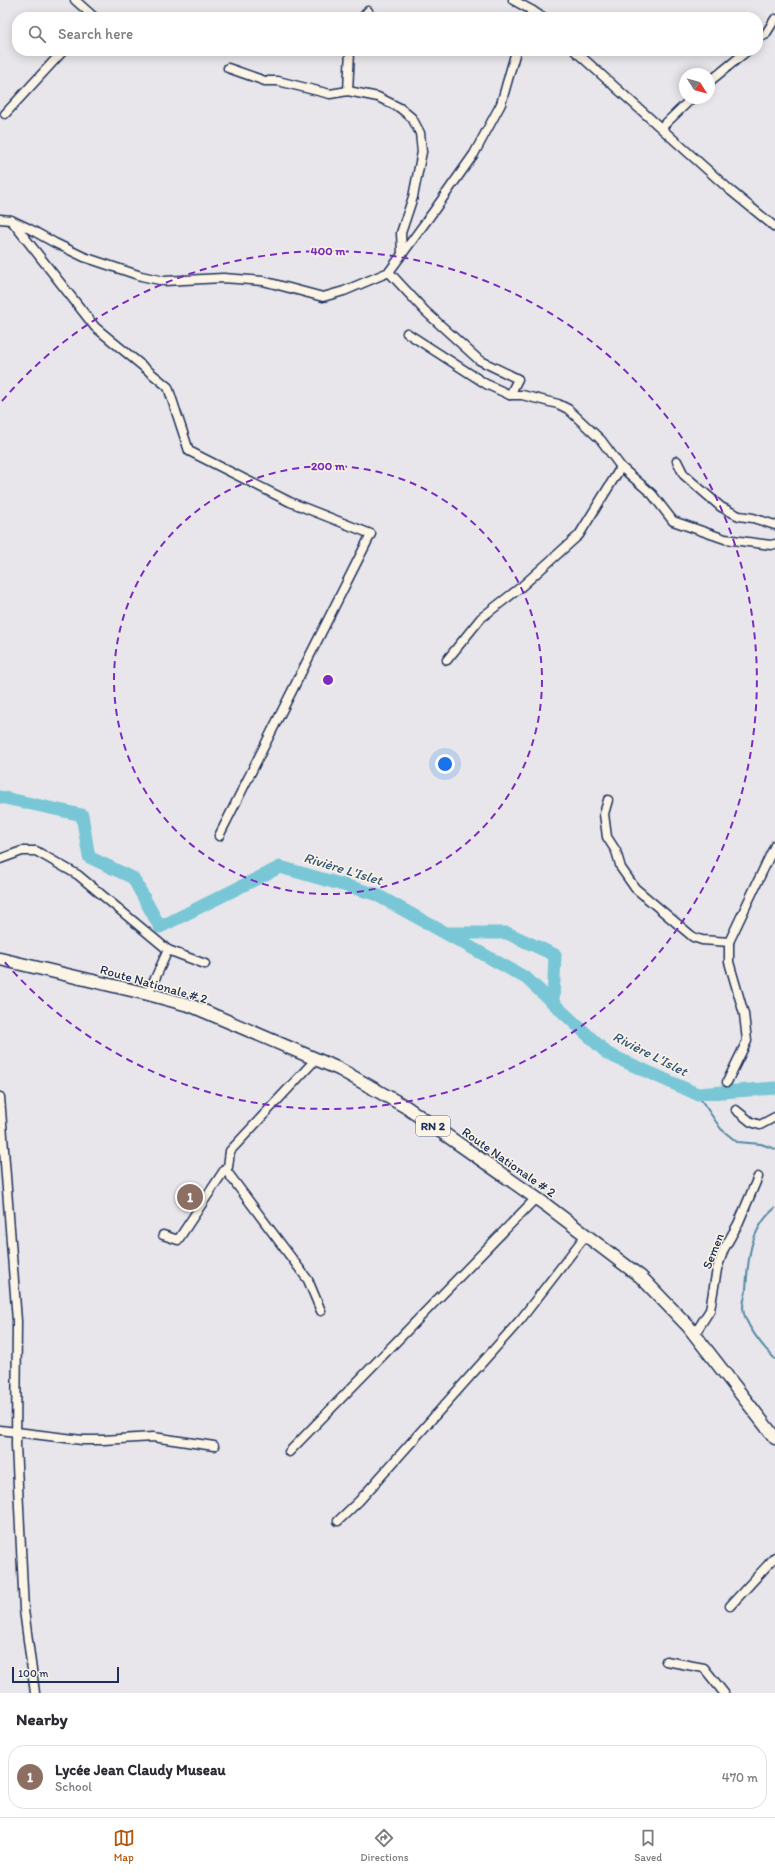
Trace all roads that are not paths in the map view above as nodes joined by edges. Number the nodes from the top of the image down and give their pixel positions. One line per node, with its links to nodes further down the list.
1 (75, 0): 3 (street)
2 (513, 0): 4 (street)
3 (88, 12)
4 (528, 12)
5 (775, 19): 6 (street)
6 (763, 36)
7 (58, 56): 16 (street)
8 (350, 56): 14 (street)
9 (515, 56): 21 (street)
10 (581, 56): 17 (street)
11 (741, 56): 13 (street)
12 (228, 68): 14 (street)
13 (715, 77)
14 (348, 91): 21 (street)
15 (686, 104): 17 (street)
16 (5, 114)
17 (662, 127): 20 (street)
18 (0, 219): 19 (street)
19 (11, 220): 22 (street); 31 (street)
20 (775, 227)
21 (402, 253): 22 (street)
22 (389, 272): 24 (street)
23 (407, 333): 24 (street)
24 (510, 395): 26 (street)
25 (677, 461): 27 (street)
26 (621, 467): 28 (street); 29 (street)
27 (775, 525)
28 (775, 544)
29 (447, 660)
30 (608, 800): 34 (street)
31 (219, 836)
32 (775, 845): 34 (street)
33 (0, 859): 35 (street)
34 (729, 942): 40 (street)
35 (168, 950): 37 (street); 38 (street)
36 (0, 959): 38 (main road, Route Nationale # 2 / RN 2)
37 (205, 964)
38 (148, 994): 39 (main road, Route Nationale # 2 / RN 2)
39 (316, 1059): 44 (street); 46 (main road, Route Nationale # 2 / RN 2)
40 (727, 1082)
41 (0, 1097): 52 (street)
42 (736, 1110): 43 (street)
43 (775, 1117)
44 (225, 1169): 47 (street); 49 (street)
45 (758, 1177): 50 (street, Semen)
46 (536, 1198): 48 (main road, Route Nationale # 2 / RN 2); 55 (street)
47 (164, 1235)
48 (586, 1236): 50 (main road, Route Nationale # 2 / RN 2); 56 (street)
49 (321, 1311)
50 (694, 1335): 53 (main road, Route Nationale # 2 / RN 2)
51 (0, 1430): 52 (street)
52 (16, 1432): 54 (street); 60 (street)
53 (775, 1438)
54 (214, 1446)
55 (289, 1452)
56 (338, 1521)
57 (775, 1557): 58 (street)
58 (730, 1606)
59 (666, 1661): 61 (street)
60 (35, 1693)
61 (724, 1693)

